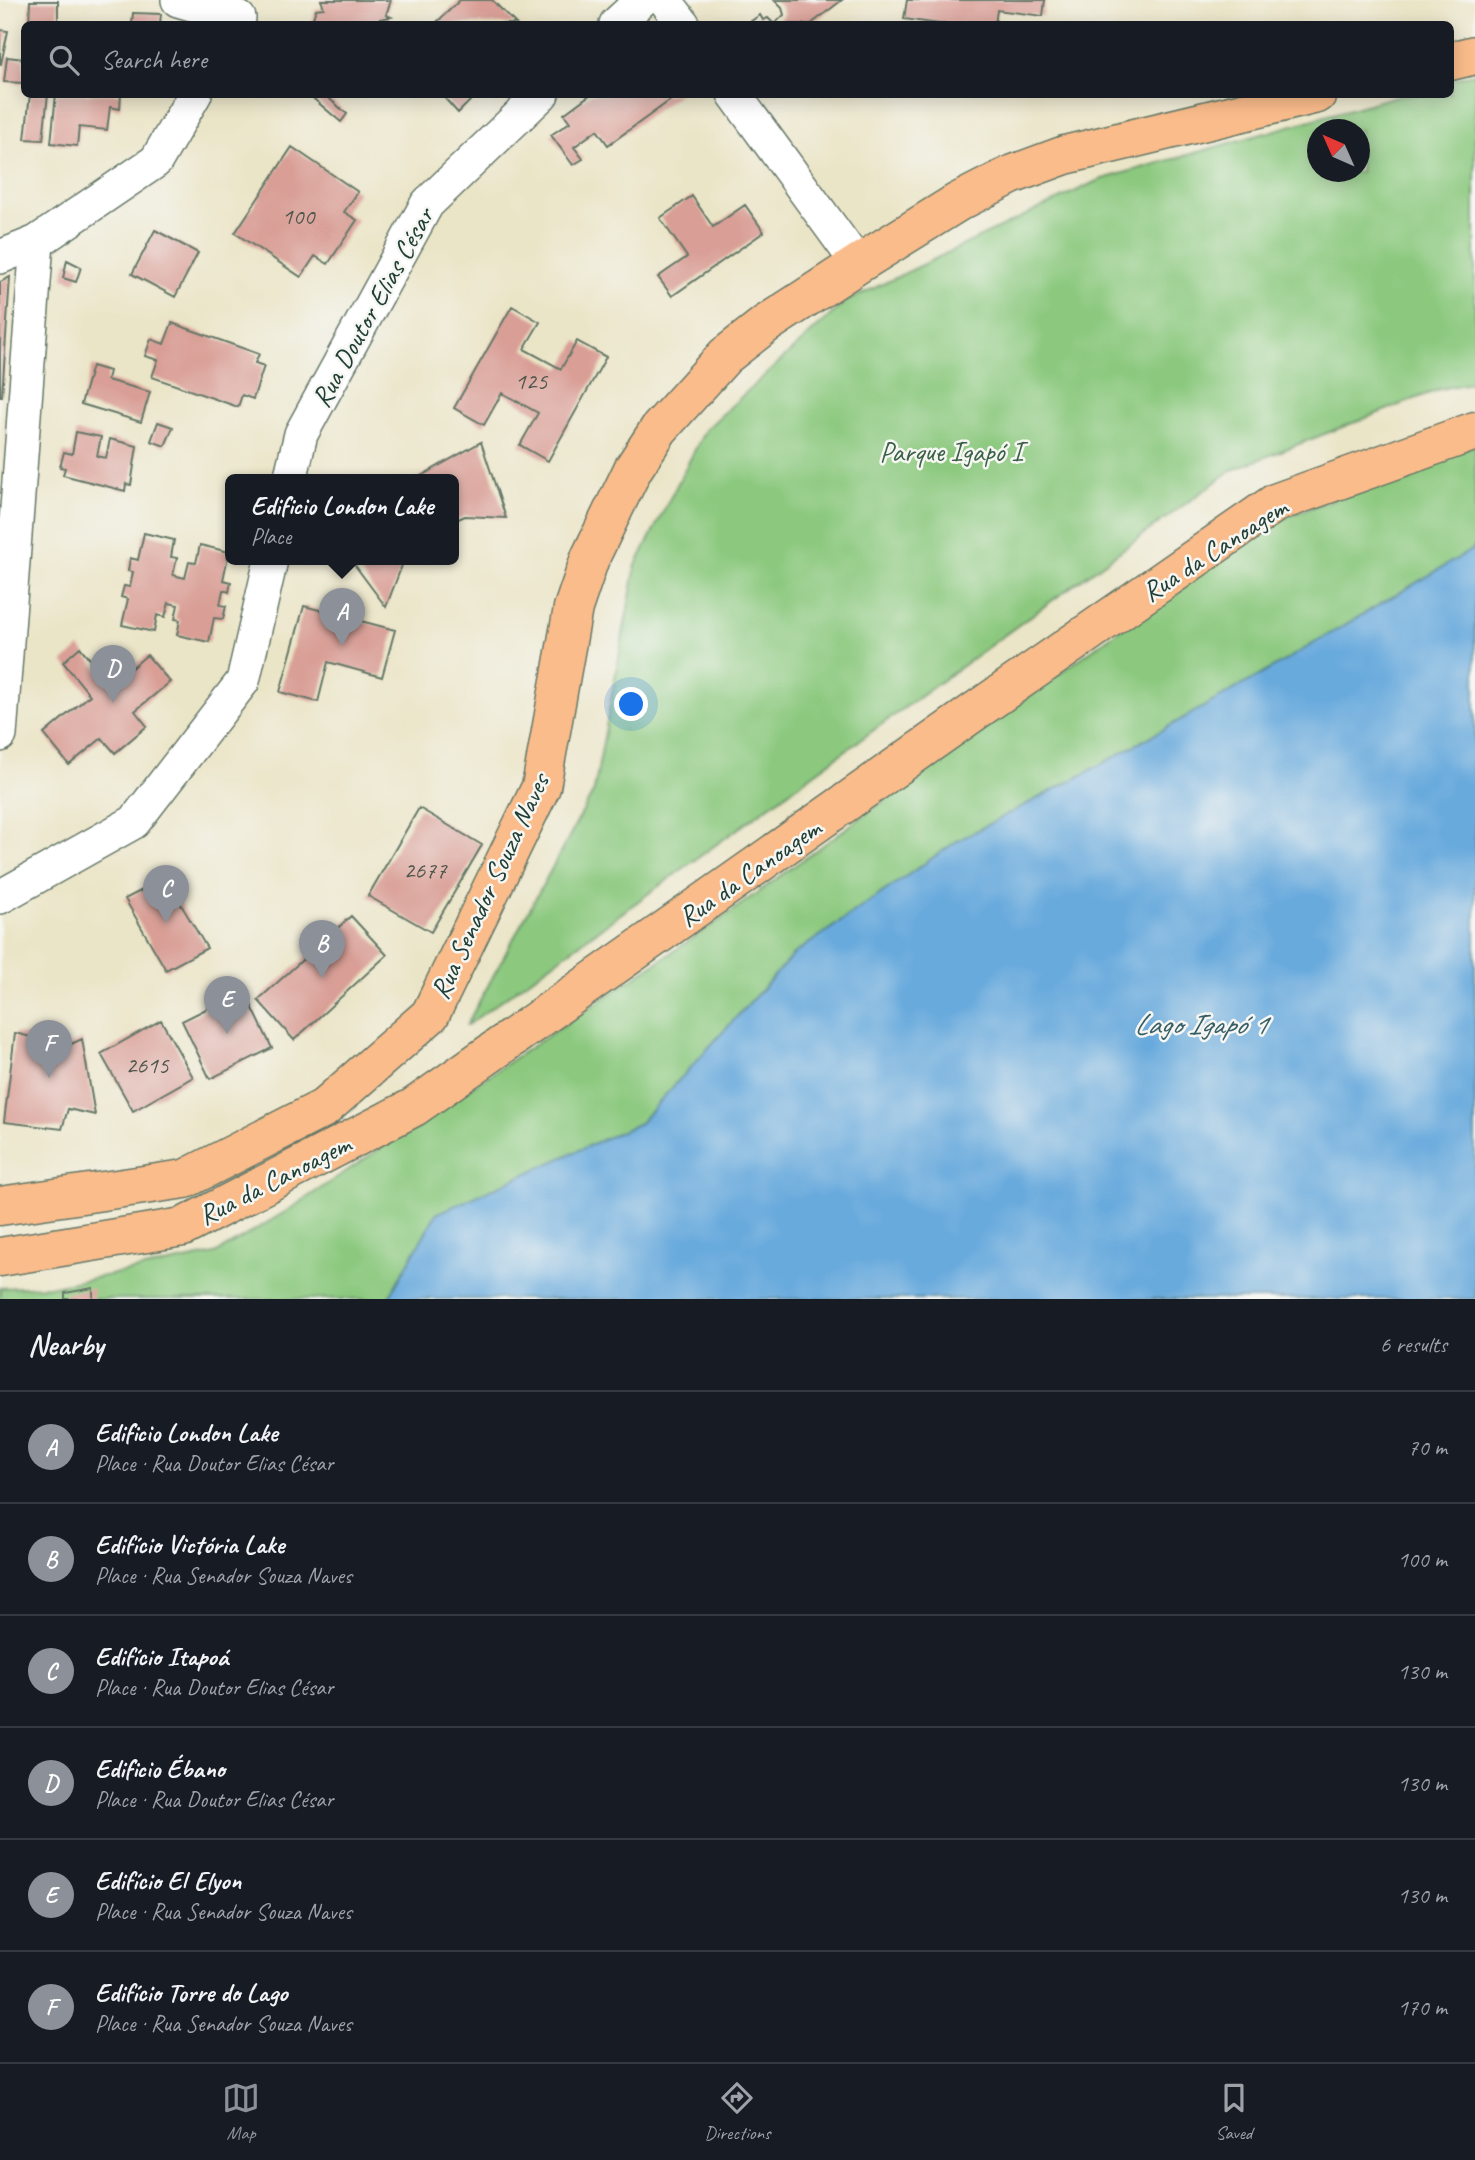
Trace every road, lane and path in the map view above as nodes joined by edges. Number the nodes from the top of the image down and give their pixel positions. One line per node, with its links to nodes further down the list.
1 (178, 0): 4 (street)
2 (642, 0): 5 (street)
3 (665, 0): 6 (street)
4 (238, 14)
5 (619, 21)
6 (680, 21)
7 (1475, 55): 8 (main road)
8 (1454, 60)
9 (193, 98): 13 (street)
10 (538, 98): 17 (street, Rua Doutor Elias César)
11 (737, 98): 15 (street)
12 (1300, 98): 15 (main road, Rua Senador Souza Naves)
13 (37, 242): 14 (street); 19 (street)
14 (0, 257)
15 (858, 264): 21 (main road, Rua Senador Souza Naves)
16 (1475, 431): 22 (main road, Rua da Canoagem)
17 (291, 474)
18 (270, 565): 20 (street)
19 (0, 735)
20 (0, 897)
21 (0, 1206)
22 (0, 1257)

